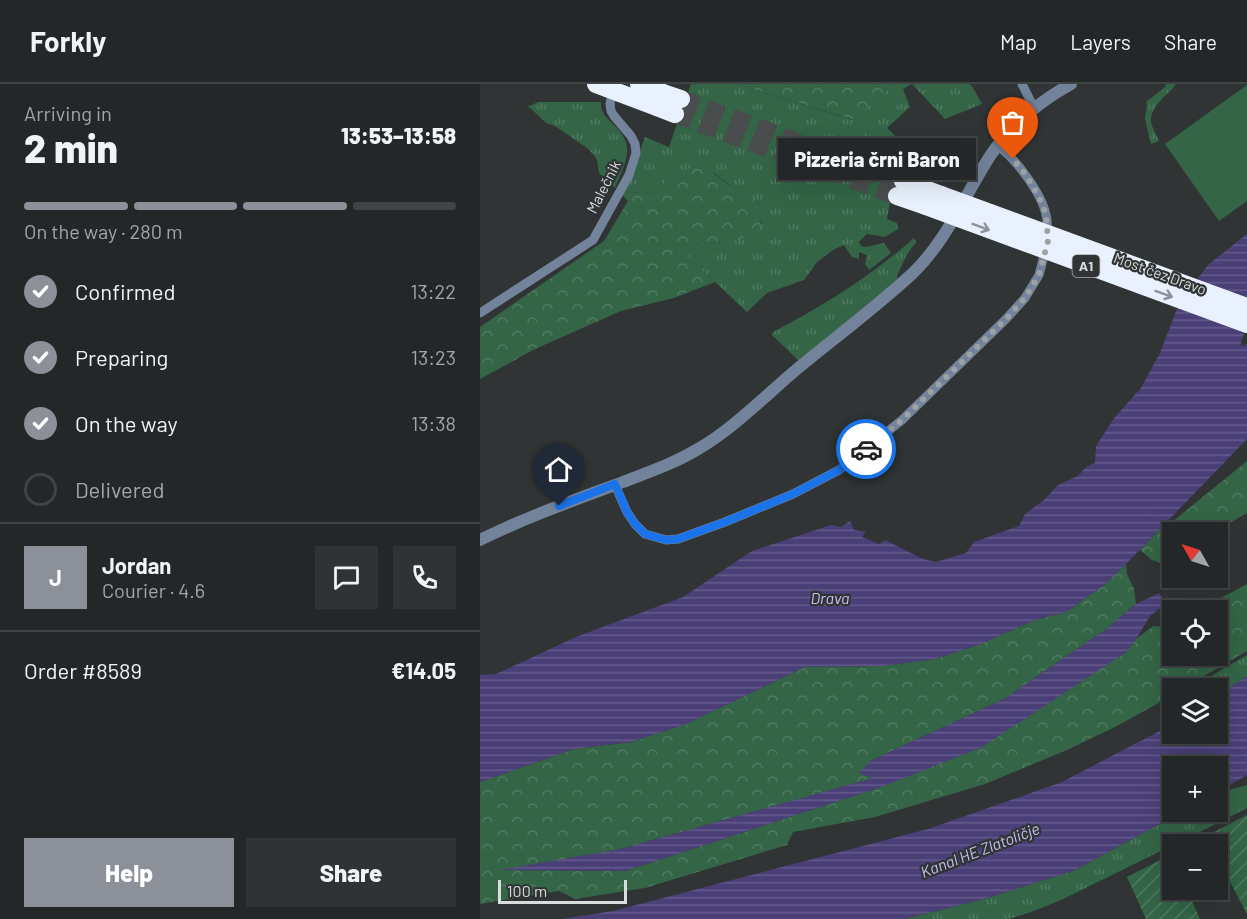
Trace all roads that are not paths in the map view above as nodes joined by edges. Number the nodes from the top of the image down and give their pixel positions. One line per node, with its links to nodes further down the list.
1 (595, 84): 7 (highway, bridge)
2 (616, 84): 12 (street, Malečnik)
3 (627, 84): 7 (street)
4 (639, 84): 7 (highway, bridge)
5 (1022, 84): 9 (street)
6 (1071, 84): 9 (street)
7 (657, 94): 8 (highway)
8 (678, 107)
9 (1034, 108): 10 (street)
10 (997, 146): 14 (street); 14 (street)
11 (1247, 308): 13 (highway, Most čez Dravo / A1, one-way to 13, bridge)
12 (480, 313)
13 (1247, 324)
14 (615, 484): 15 (street)
15 (480, 540)

